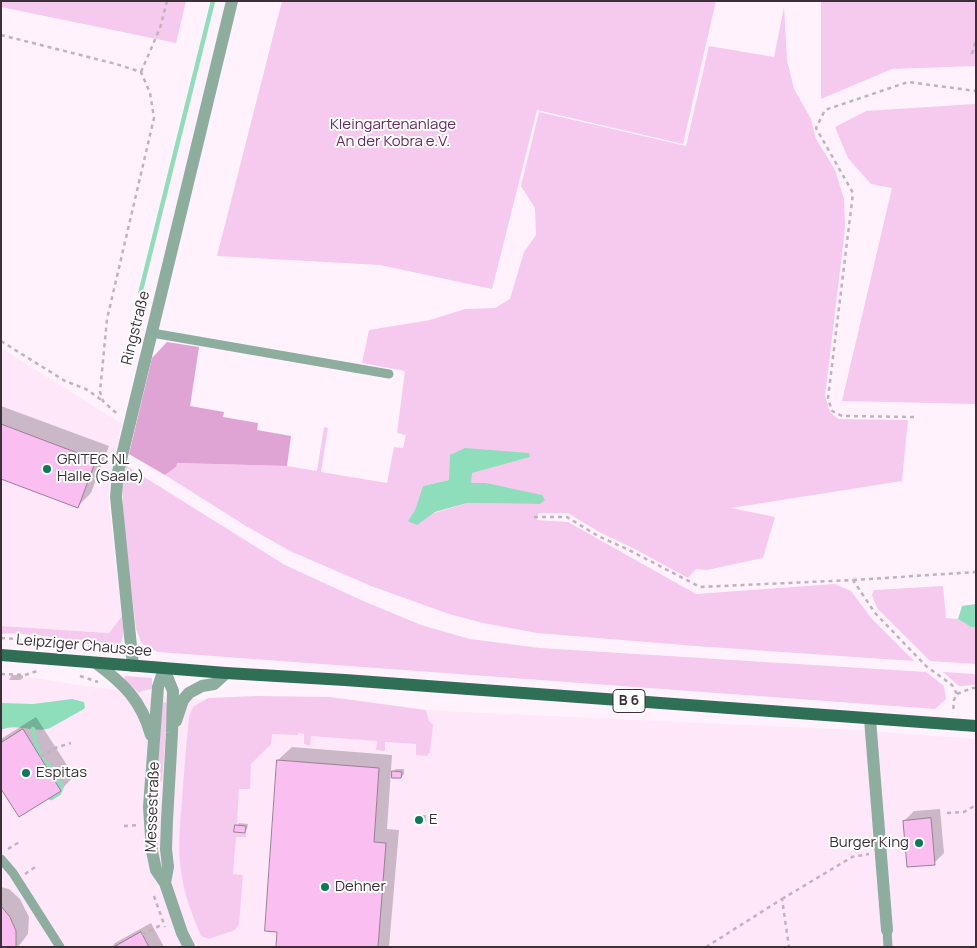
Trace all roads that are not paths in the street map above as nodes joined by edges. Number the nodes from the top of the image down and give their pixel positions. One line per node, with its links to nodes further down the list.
1 (232, 1): 2 (street, Ringstraße)
2 (152, 333): 3 (lane); 6 (street, Ringstraße)
3 (389, 374)
4 (1, 655): 5 (main road, Leipziger Chaussee / B 6)
5 (96, 664): 6 (main road, Leipziger Chaussee / B 6); 12 (street, Messestraße)
6 (133, 666): 7 (main road, Leipziger Chaussee / B 6)
7 (164, 669): 8 (main road, B 6); 11 (street, Messestraße); 12 (street, Messestraße)
8 (226, 674): 9 (main road, B 6); 11 (street, Messestraße)
9 (870, 719): 10 (main road, B 6); 15 (street)
10 (976, 726)
11 (172, 732): 14 (street, Messestraße)
12 (153, 742): 14 (street, Messestraße)
13 (1, 859): 16 (lane)
14 (165, 883): 17 (street, Messestraße)
15 (887, 930): 18 (lane)
16 (60, 947)
17 (189, 947)
18 (888, 947)

